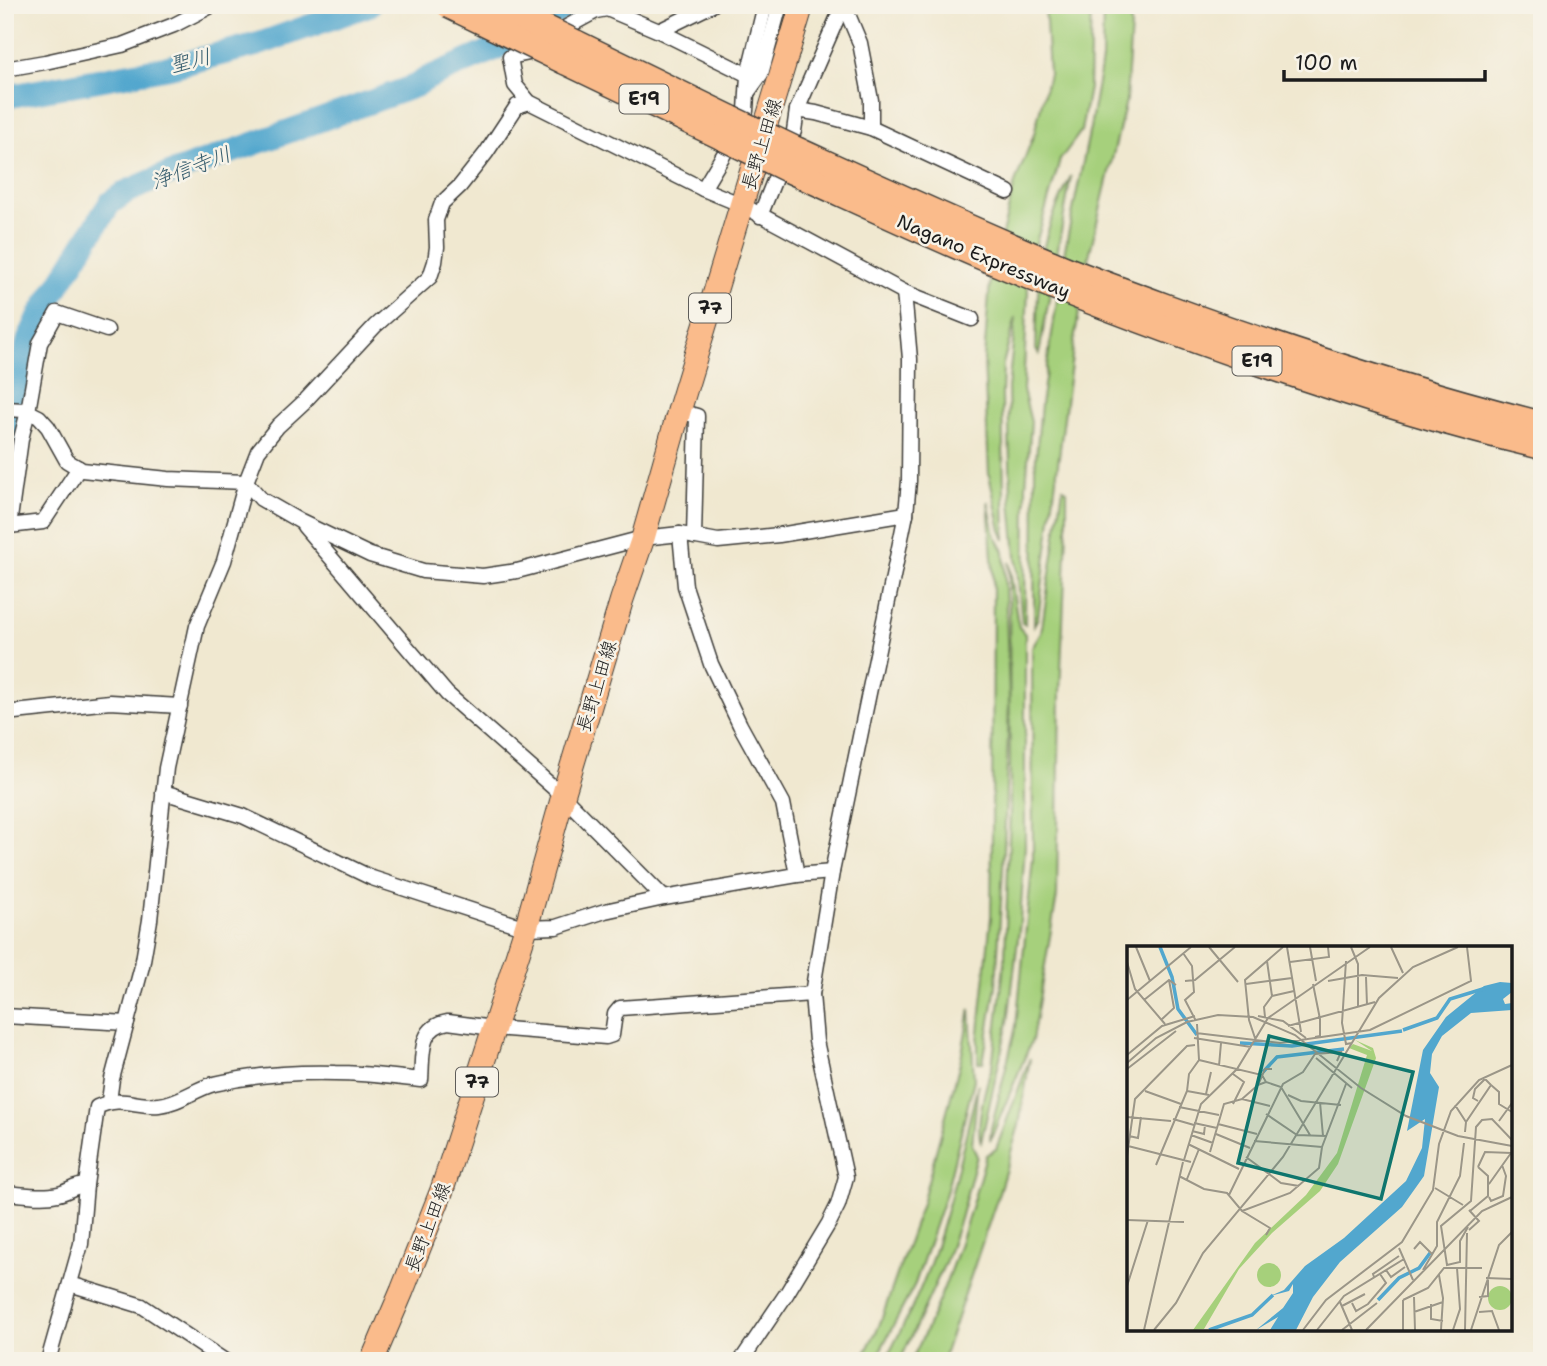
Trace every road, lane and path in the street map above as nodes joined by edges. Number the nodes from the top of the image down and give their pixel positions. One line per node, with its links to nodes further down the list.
1 (213, 5): 11 (street)
2 (449, 5): 10 (highway, Nagano Expressway / E19, bridge)
3 (497, 5): 10 (highway, Nagano Expressway / E19, bridge)
4 (712, 5): 9 (street)
5 (765, 5): 12 (street)
6 (780, 5): 13 (street)
7 (802, 5): 19 (main road, 長野上田線 / 77)
8 (843, 5): 15 (street); 16 (street)
9 (660, 31): 12 (street); 14 (street)
10 (570, 52): 20 (highway, Nagano Expressway / E19, bridge)
11 (5, 69)
12 (748, 75): 13 (street)
13 (747, 93): 17 (street)
14 (528, 102): 17 (street); 30 (street)
15 (797, 110): 16 (street); 19 (street)
16 (872, 128): 18 (street)
17 (703, 189): 19 (street)
18 (1008, 191)
19 (751, 211): 21 (street); 26 (main road, 長野上田線 / 77)
20 (982, 246): 27 (highway, Nagano Expressway / E19); 28 (highway, Nagano Expressway / E19)
21 (904, 292): 22 (street); 31 (street)
22 (972, 319)
23 (107, 330): 25 (street)
24 (5, 409): 25 (street)
25 (26, 411): 29 (street); 33 (street)
26 (679, 411): 34 (street); 35 (main road, 長野上田線 / 77)
27 (1542, 425)
28 (1542, 446)
29 (79, 468): 30 (street); 33 (street)
30 (246, 482): 32 (street); 36 (street)
31 (906, 514): 34 (street); 40 (street)
32 (300, 522): 35 (street); 39 (street)
33 (7, 528)
34 (687, 536): 35 (street); 41 (street)
35 (643, 538): 39 (main road, 長野上田線 / 77)
36 (180, 706): 37 (street); 38 (street)
37 (5, 713)
38 (163, 792): 43 (street); 46 (street)
39 (563, 796): 42 (street); 43 (main road, 長野上田線 / 77)
40 (832, 872): 41 (street); 44 (street)
41 (797, 875): 42 (street)
42 (664, 898): 43 (street)
43 (526, 928): 47 (main road, 長野上田線 / 77)
44 (812, 994): 47 (street); 55 (street)
45 (5, 1016): 46 (street)
46 (127, 1023): 48 (street)
47 (493, 1028): 48 (street); 54 (main road, 長野上田線 / 77)
48 (109, 1101): 49 (street)
49 (86, 1185): 50 (street); 51 (street)
50 (5, 1193)
51 (70, 1284): 52 (street); 53 (street)
52 (48, 1361)
53 (225, 1361)
54 (372, 1361)
55 (741, 1361)

